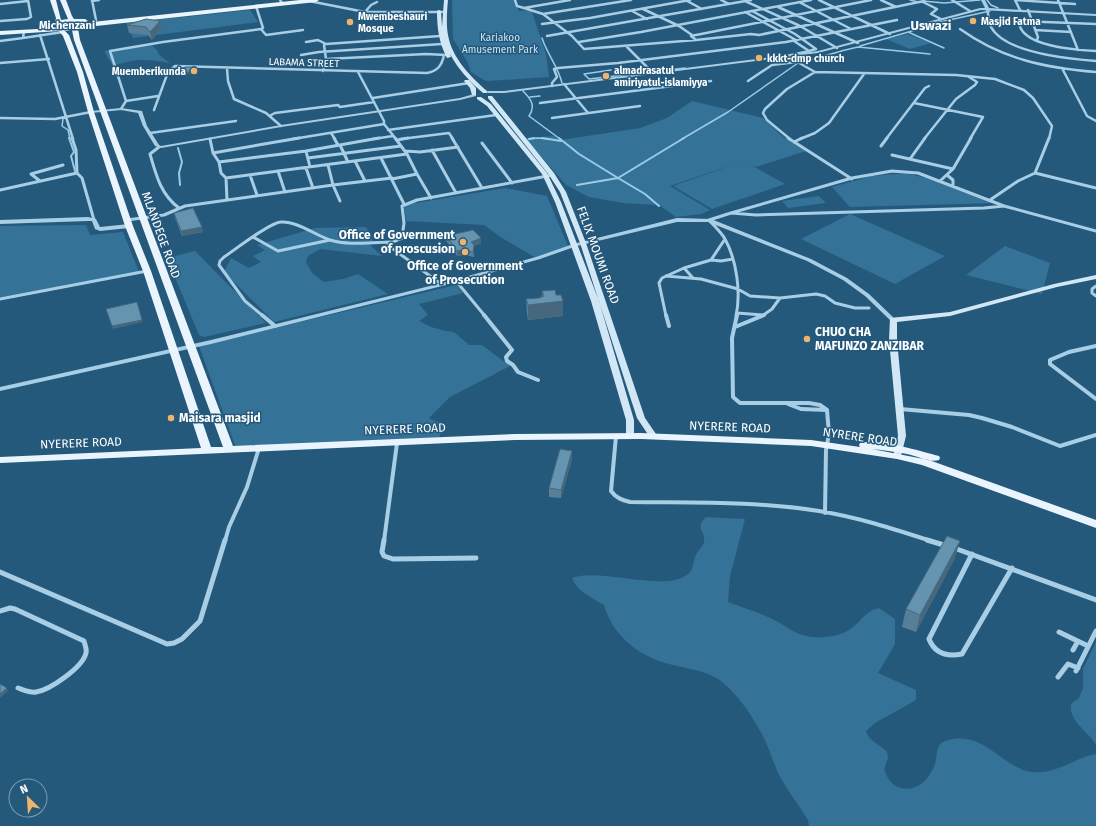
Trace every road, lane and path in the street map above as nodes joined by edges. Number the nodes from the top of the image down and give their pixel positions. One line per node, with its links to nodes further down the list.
1 (28, 0): 30 (street); 64 (street)
2 (53, 0): 76 (main road, MLANDEGE ROAD)
3 (63, 0): 69 (main road, MLANDEGE ROAD)
4 (92, 0): 5 (street); 60 (street)
5 (99, 0)
6 (292, 0): 27 (main road)
7 (316, 0): 24 (main road)
8 (441, 0): 49 (main road, FELIX MOUMI ROAD)
9 (446, 0): 49 (main road, FELIX MOUMI ROAD)
10 (515, 0): 37 (street)
11 (570, 0): 37 (street)
12 (631, 0): 52 (street)
13 (690, 0): 25 (street)
14 (721, 0): 31 (street)
15 (745, 0): 16 (street); 31 (street); 40 (street)
16 (751, 0)
17 (811, 0): 29 (street)
18 (819, 0): 35 (street)
19 (871, 0): 35 (street)
20 (881, 0): 36 (street)
21 (952, 0): 47 (street)
22 (983, 0): 42 (street)
23 (1015, 0): 26 (street); 43 (street)
24 (309, 1): 27 (main road); 48 (street)
25 (686, 1): 38 (street); 39 (street)
26 (1058, 1): 32 (street); 51 (street)
27 (281, 2): 33 (main road); 60 (main road)
28 (377, 2): 48 (street)
29 (799, 2): 34 (street); 46 (street)
30 (0, 4)
31 (729, 4): 39 (street)
32 (1075, 4)
33 (256, 6): 69 (main road); 77 (street)
34 (778, 6): 40 (street); 53 (street)
35 (835, 7): 46 (street); 55 (street)
36 (896, 7): 55 (street); 59 (street)
37 (524, 8): 52 (street)
38 (643, 8): 41 (street); 56 (street)
39 (702, 9): 56 (street)
40 (760, 9): 45 (street); 57 (street)
41 (632, 10): 58 (street); 68 (street)
42 (988, 10): 43 (street); 47 (street); 118 (street)
43 (1020, 10): 44 (street)
44 (1028, 10): 51 (street); 65 (street)
45 (752, 11): 50 (street); 61 (street)
46 (814, 11): 53 (street); 62 (street)
47 (970, 11): 59 (street)
48 (365, 12): 49 (street)
49 (442, 12): 92 (main road, FELIX MOUMI ROAD); 102 (main road, FELIX MOUMI ROAD)
50 (745, 12): 66 (street); 73 (street)
51 (1063, 13): 54 (street); 67 (street)
52 (543, 14): 68 (street)
53 (795, 15): 57 (street); 71 (street)
54 (1096, 15)
55 (853, 16): 62 (street); 74 (street)
56 (661, 17): 58 (street); 73 (street)
57 (781, 18): 61 (street); 75 (street)
58 (648, 19): 88 (street)
59 (941, 19): 89 (street)
60 (96, 20): 69 (main road)
61 (768, 20): 66 (street); 78 (street)
62 (833, 20): 71 (street); 79 (street)
63 (897, 20): 74 (street)
64 (0, 21)
65 (1032, 21): 67 (street); 83 (street); 99 (street)
66 (762, 22): 82 (street); 91 (street)
67 (1067, 22): 72 (street); 87 (street)
68 (554, 23): 70 (street); 88 (street)
69 (75, 24): 76 (main road); 123 (main road, MLANDEGE ROAD)
70 (542, 24)
71 (813, 24): 75 (street); 86 (street)
72 (1096, 24)
73 (677, 25): 91 (street); 103 (street)
74 (871, 25): 79 (street); 89 (street)
75 (800, 26): 78 (street); 94 (street)
76 (59, 27): 84 (main road); 85 (main road); 90 (street); 123 (main road, MLANDEGE ROAD)
77 (262, 29): 81 (street); 142 (street)
78 (785, 29): 82 (street); 96 (street)
79 (851, 29): 86 (street)
80 (960, 29): 122 (street)
81 (302, 30)
82 (779, 30): 97 (street); 98 (street)
83 (1035, 30): 87 (street); 99 (street)
84 (24, 31): 85 (main road); 95 (street)
85 (0, 32)
86 (835, 32): 94 (street); 104 (street)
87 (1071, 32): 108 (street)
88 (568, 33): 93 (street); 103 (street)
89 (890, 34): 104 (street)
90 (40, 35): 95 (street); 115 (street)
91 (692, 35): 97 (street)
92 (440, 36): 102 (main road, FELIX MOUMI ROAD); 105 (street)
93 (546, 36)
94 (817, 36): 96 (street); 107 (street)
95 (23, 38): 100 (street)
96 (801, 39): 98 (street); 109 (street)
97 (696, 40): 106 (street)
98 (795, 40): 109 (street); 117 (street)
99 (1037, 40): 108 (street)
100 (0, 41)
101 (306, 42): 105 (street)
102 (444, 42): 111 (street); 113 (main road, FELIX MOUMI ROAD); 137 (main road, FELIX MOUMI ROAD)
103 (579, 42): 106 (street)
104 (858, 43): 107 (street)
105 (326, 44): 111 (street)
106 (628, 46): 117 (street)
107 (837, 48): 114 (street)
108 (1078, 50): 110 (street)
109 (809, 51): 114 (street)
110 (1096, 51)
111 (324, 52): 112 (street); 116 (street)
112 (301, 55)
113 (446, 55): 116 (street); 125 (street, LABAMA STREET); 133 (main road, FELIX MOUMI ROAD)
114 (787, 56): 119 (street); 128 (street)
115 (48, 59): 120 (street); 156 (street)
116 (326, 59): 124 (street)
117 (640, 60): 128 (street); 135 (street)
118 (1096, 61)
119 (798, 62): 126 (street); 132 (street)
120 (0, 63)
121 (227, 68): 124 (street, LABAMA STREET); 138 (street, LABAMA STREET); 154 (street)
122 (1063, 70): 127 (street); 159 (street)
123 (84, 71): 147 (main road, MLANDEGE ROAD); 150 (main road, MLANDEGE ROAD)
124 (323, 71): 125 (street, LABAMA STREET)
125 (358, 72): 141 (street)
126 (815, 72): 129 (street); 169 (street)
127 (1096, 72)
128 (653, 73): 134 (street)
129 (864, 74): 130 (street); 169 (street)
130 (967, 76): 149 (street); 197 (street)
131 (711, 81): 140 (street)
132 (748, 81)
133 (469, 83): 139 (main road, FELIX MOUMI ROAD); 141 (street)
134 (564, 84): 135 (street); 140 (street)
135 (552, 86): 137 (street)
136 (929, 86): 144 (street)
137 (488, 94): 139 (main road); 162 (main road, FELIX MOUMI ROAD)
138 (158, 96): 142 (street); 148 (street)
139 (476, 96): 151 (street); 153 (main road, FELIX MOUMI ROAD)
140 (576, 99): 143 (street); 152 (street)
141 (374, 100): 151 (street); 154 (street)
142 (126, 101): 146 (street)
143 (540, 103)
144 (914, 103): 149 (street); 175 (street)
145 (640, 106): 152 (street)
146 (121, 109): 147 (street); 164 (street)
147 (102, 110): 150 (street); 172 (main road, MLANDEGE ROAD)
148 (154, 110)
149 (946, 110): 187 (street); 194 (street)
150 (91, 112): 156 (street); 176 (main road, MLANDEGE ROAD)
151 (378, 112): 160 (street); 161 (street)
152 (588, 112): 157 (street)
153 (496, 115): 162 (main road, FELIX MOUMI ROAD); 163 (street)
154 (271, 117): 161 (street)
155 (0, 118): 156 (street)
156 (65, 118): 196 (street)
157 (552, 118)
158 (236, 121): 164 (street)
159 (1096, 121)
160 (384, 124): 163 (street); 165 (street)
161 (280, 126): 167 (street)
162 (509, 126): 171 (main road, FELIX MOUMI ROAD)
163 (388, 130): 166 (street)
164 (150, 133): 177 (street)
165 (331, 133): 173 (street); 181 (street)
166 (393, 136): 168 (street); 173 (street)
167 (210, 139): 177 (street); 181 (street)
168 (396, 140): 174 (street); 178 (street)
169 (794, 142): 205 (street)
170 (482, 143): 211 (street)
171 (524, 144): 200 (main road, FELIX MOUMI ROAD); 202 (main road, FELIX MOUMI ROAD)
172 (115, 145): 176 (main road); 206 (main road, MLANDEGE ROAD)
173 (339, 145): 180 (street); 183 (street)
174 (401, 146): 182 (street); 183 (street)
175 (881, 146)
176 (102, 147): 210 (main road, MLANDEGE ROAD)
177 (159, 147): 229 (street)
178 (458, 147): 179 (street); 215 (street)
179 (432, 150): 182 (street); 219 (street)
180 (306, 151): 185 (street); 189 (street)
181 (213, 153): 189 (street)
182 (406, 153): 186 (street); 198 (street)
183 (344, 154): 185 (street); 190 (street)
184 (892, 155): 187 (street)
185 (308, 158): 193 (street)
186 (382, 158): 188 (street); 204 (street)
187 (910, 159): 194 (street)
188 (355, 161): 190 (street); 208 (street)
189 (219, 162): 203 (street)
190 (348, 162): 191 (street)
191 (328, 165): 193 (street); 212 (street)
192 (63, 166): 207 (street)
193 (308, 167): 195 (street); 214 (street)
194 (952, 169): 201 (street)
195 (278, 171): 199 (street); 218 (street)
196 (77, 173): 207 (street); 232 (street)
197 (1035, 173): 216 (street); 223 (street)
198 (417, 174): 204 (street); 221 (street)
199 (250, 175): 203 (street); 220 (street)
200 (553, 175): 202 (street); 242 (main road, FELIX MOUMI ROAD)
201 (947, 175): 209 (street); 213 (street)
202 (545, 176): 211 (street); 243 (main road, FELIX MOUMI ROAD)
203 (226, 178): 222 (street)
204 (392, 178): 208 (street); 227 (street)
205 (852, 179): 209 (street); 230 (street)
206 (128, 180): 210 (main road); 224 (main road, MLANDEGE ROAD)
207 (40, 181): 217 (street)
208 (365, 181): 212 (street)
209 (940, 181): 213 (street)
210 (115, 183): 226 (main road, MLANDEGE ROAD)
211 (512, 183): 215 (street)
212 (333, 185): 214 (street); 225 (street)
213 (953, 186): 223 (street)
214 (313, 188): 218 (street)
215 (482, 188): 219 (street)
216 (1096, 188)
217 (0, 190)
218 (284, 192): 220 (street)
219 (456, 193): 221 (street)
220 (257, 195): 222 (street)
221 (431, 198): 227 (street)
222 (227, 200): 229 (street)
223 (990, 200): 228 (street)
224 (136, 201): 226 (main road); 231 (main road, MLANDEGE ROAD)
225 (340, 201)
226 (122, 203): 235 (main road, MLANDEGE ROAD)
227 (404, 204): 240 (street)
228 (1004, 206): 230 (street); 236 (street)
229 (179, 208): 231 (street)
230 (731, 213): 233 (street)
231 (142, 218): 235 (street); 241 (main road, MLANDEGE ROAD)
232 (94, 220): 234 (street); 235 (street)
233 (708, 220): 239 (street); 242 (street); 264 (street)
234 (0, 222)
235 (128, 223): 244 (main road, MLANDEGE ROAD)
236 (1096, 231)
237 (253, 237): 238 (street); 238 (street); 265 (street)
238 (330, 240): 240 (street)
239 (725, 240): 245 (street); 246 (street)
240 (391, 242): 253 (street)
241 (151, 243): 244 (main road); 268 (main road, MLANDEGE ROAD)
242 (583, 243): 243 (street); 259 (main road, FELIX MOUMI ROAD)
243 (575, 245): 252 (street); 259 (main road, FELIX MOUMI ROAD)
244 (136, 246): 248 (main road, MLANDEGE ROAD)
245 (733, 259): 246 (street); 255 (street)
246 (711, 260): 247 (street)
247 (684, 268): 249 (street); 251 (street)
248 (147, 271): 257 (street); 270 (main road, MLANDEGE ROAD)
249 (666, 276): 251 (street); 266 (street)
250 (1096, 276): 264 (main road)
251 (693, 278): 255 (street)
252 (456, 281): 253 (street); 271 (street)
253 (441, 284): 265 (street)
254 (1096, 286): 256 (street)
255 (738, 289): 258 (street); 262 (street)
256 (1096, 296)
257 (0, 298)
258 (780, 298): 260 (street); 263 (street)
259 (599, 301): 261 (main road, FELIX MOUMI ROAD)
260 (869, 308)
261 (602, 312): 279 (main road, FELIX MOUMI ROAD); 280 (main road, FELIX MOUMI ROAD)
262 (737, 313): 263 (street); 267 (street)
263 (763, 316): 267 (street)
264 (893, 320): 275 (main road)
265 (275, 326): 268 (street)
266 (669, 326)
267 (735, 327): 274 (street)
268 (190, 346): 270 (street); 285 (main road, MLANDEGE ROAD)
269 (1096, 346): 273 (street)
270 (173, 350): 272 (street); 286 (main road, MLANDEGE ROAD)
271 (538, 380)
272 (0, 389)
273 (1096, 399)
274 (786, 404): 276 (street); 276 (street)
275 (899, 409): 277 (street); 287 (main road)
276 (827, 410): 283 (street)
277 (1096, 435)
278 (616, 436): 279 (main road, NYERERE ROAD); 281 (main road, NYERERE ROAD); 289 (street)
279 (630, 437): 280 (main road, NYERERE ROAD)
280 (654, 437): 282 (main road, NYERERE ROAD)
281 (397, 443): 284 (main road, NYERERE ROAD); 293 (street)
282 (811, 443): 283 (main road, NYRERE ROAD)
283 (828, 443): 287 (main road, NYRERE ROAD); 289 (street)
284 (259, 448): 285 (main road, NYERERE ROAD); 295 (street)
285 (229, 450): 286 (main road, NYERERE ROAD)
286 (207, 451): 288 (main road, NYERERE ROAD)
287 (898, 453): 290 (main road, NYRERE ROAD); 291 (main road, NYRERE ROAD)
288 (0, 460)
289 (825, 513): 292 (street)
290 (1096, 518)
291 (1096, 524)
292 (972, 554): 294 (street); 294 (street)
293 (476, 558)
294 (1012, 568): 296 (street)
295 (0, 572)
296 (1096, 600)
297 (0, 611): 304 (street)
298 (1096, 631): 301 (street)
299 (1059, 632): 300 (street)
300 (1078, 641): 301 (street); 302 (street)
301 (1088, 646): 303 (street)
302 (1073, 650)
303 (1058, 677)
304 (18, 688)

